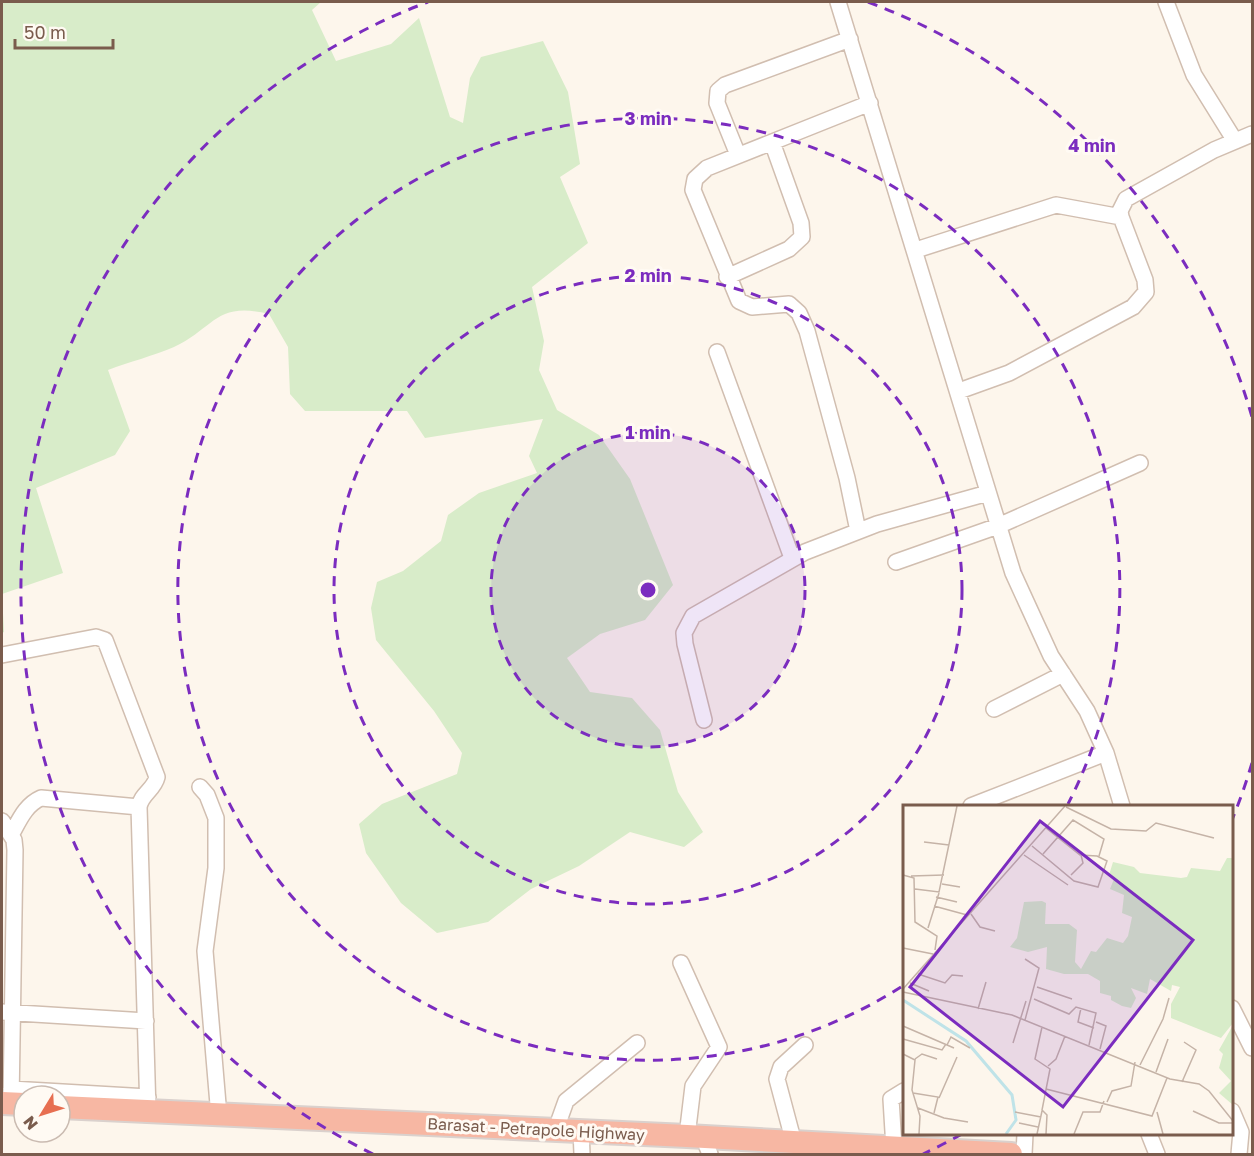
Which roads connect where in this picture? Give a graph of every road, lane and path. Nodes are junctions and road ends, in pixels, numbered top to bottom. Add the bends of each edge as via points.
1 (838, 2) edge
2 (1166, 2) edge
3 (850, 39) junction
4 (870, 103) junction
5 (1252, 134) edge
6 (1235, 141) junction
7 (772, 142) junction
8 (738, 155) junction
9 (1121, 217) junction
10 (916, 250) junction
11 (727, 277) junction
12 (717, 352) dead end
13 (959, 391) junction
14 (1140, 463) dead end
15 (988, 493) junction
16 (998, 526) junction
17 (858, 531) junction
18 (792, 558) junction
19 (896, 562) dead end
20 (2, 655) edge
21 (1063, 674) junction
22 (994, 709) dead end
23 (704, 720) dead end
24 (1107, 753) junction
25 (200, 787) dead end
26 (976, 805) edge
27 (1121, 805) edge
28 (139, 807) junction
29 (2, 821) edge
30 (11, 835) junction
31 (681, 963) dead end
32 (1233, 1010) edge
33 (7, 1013) edge
34 (146, 1021) junction
35 (637, 1043) dead end
36 (804, 1045) dead end
37 (1252, 1048) edge
38 (903, 1092) edge
39 (12, 1100) edge
40 (72, 1102) edge
41 (148, 1105) junction
42 (72, 1107) edge
43 (1233, 1113) edge
44 (219, 1116) junction
45 (556, 1130) junction
46 (581, 1130) junction
47 (1024, 1135) edge
48 (1149, 1135) edge
49 (700, 1142) edge
50 (794, 1143) junction
51 (894, 1148) junction
52 (582, 1155) edge
53 (1011, 1155) edge
54 (1024, 1155) edge
55 (1156, 1155) edge
56 (1239, 1155) edge

1 - 3 street
2 - 6 street via 1194,75
3 - 4 street
3 - 8 street via 725,85 718,91 717,103
4 - 7 street
4 - 10 street
5 - 6 street
6 - 9 street via 1126,199
7 - 8 street
7 - 11 street via 801,223 802,237 789,249
8 - 11 street via 700,172 693,190
9 - 10 street via 1056,205
9 - 13 street via 1146,280 1141,300 1133,308 1009,373
10 - 13 street
11 - 17 street via 735,296 744,305 789,304 799,313 825,390
12 - 18 street
13 - 15 street
14 - 16 street
15 - 16 street
15 - 17 street
16 - 19 street
16 - 21 street via 1013,573
17 - 18 street
18 - 23 street via 693,616 687,624 685,644
20 - 28 street via 96,638 110,645 157,777
21 - 22 street
21 - 24 street
24 - 26 street
24 - 27 street
25 - 44 street via 216,818 216,868 205,951
28 - 30 street via 41,798 23,813
28 - 34 street
29 - 30 street
30 - 33 street via 15,850
31 - 49 street via 718,1047 693,1086
32 - 37 street
33 - 34 street
33 - 39 street
34 - 41 street
35 - 45 street via 566,1101
36 - 50 street via 781,1067 777,1079
38 - 51 street via 891,1099
40 - 41 street
41 - 42 highway, Barasat - Petrapole Highway
41 - 44 highway, Barasat - Petrapole Highway
43 - 56 street via 1241,1132
44 - 45 highway, Barasat - Petrapole Highway
45 - 46 highway, Barasat - Petrapole Highway
46 - 49 highway, Barasat - Petrapole Highway
46 - 52 street
47 - 54 street
48 - 55 street
49 - 50 highway, Barasat - Petrapole Highway
50 - 51 highway, Barasat - Petrapole Highway
51 - 53 highway, Barasat - Petrapole Highway

